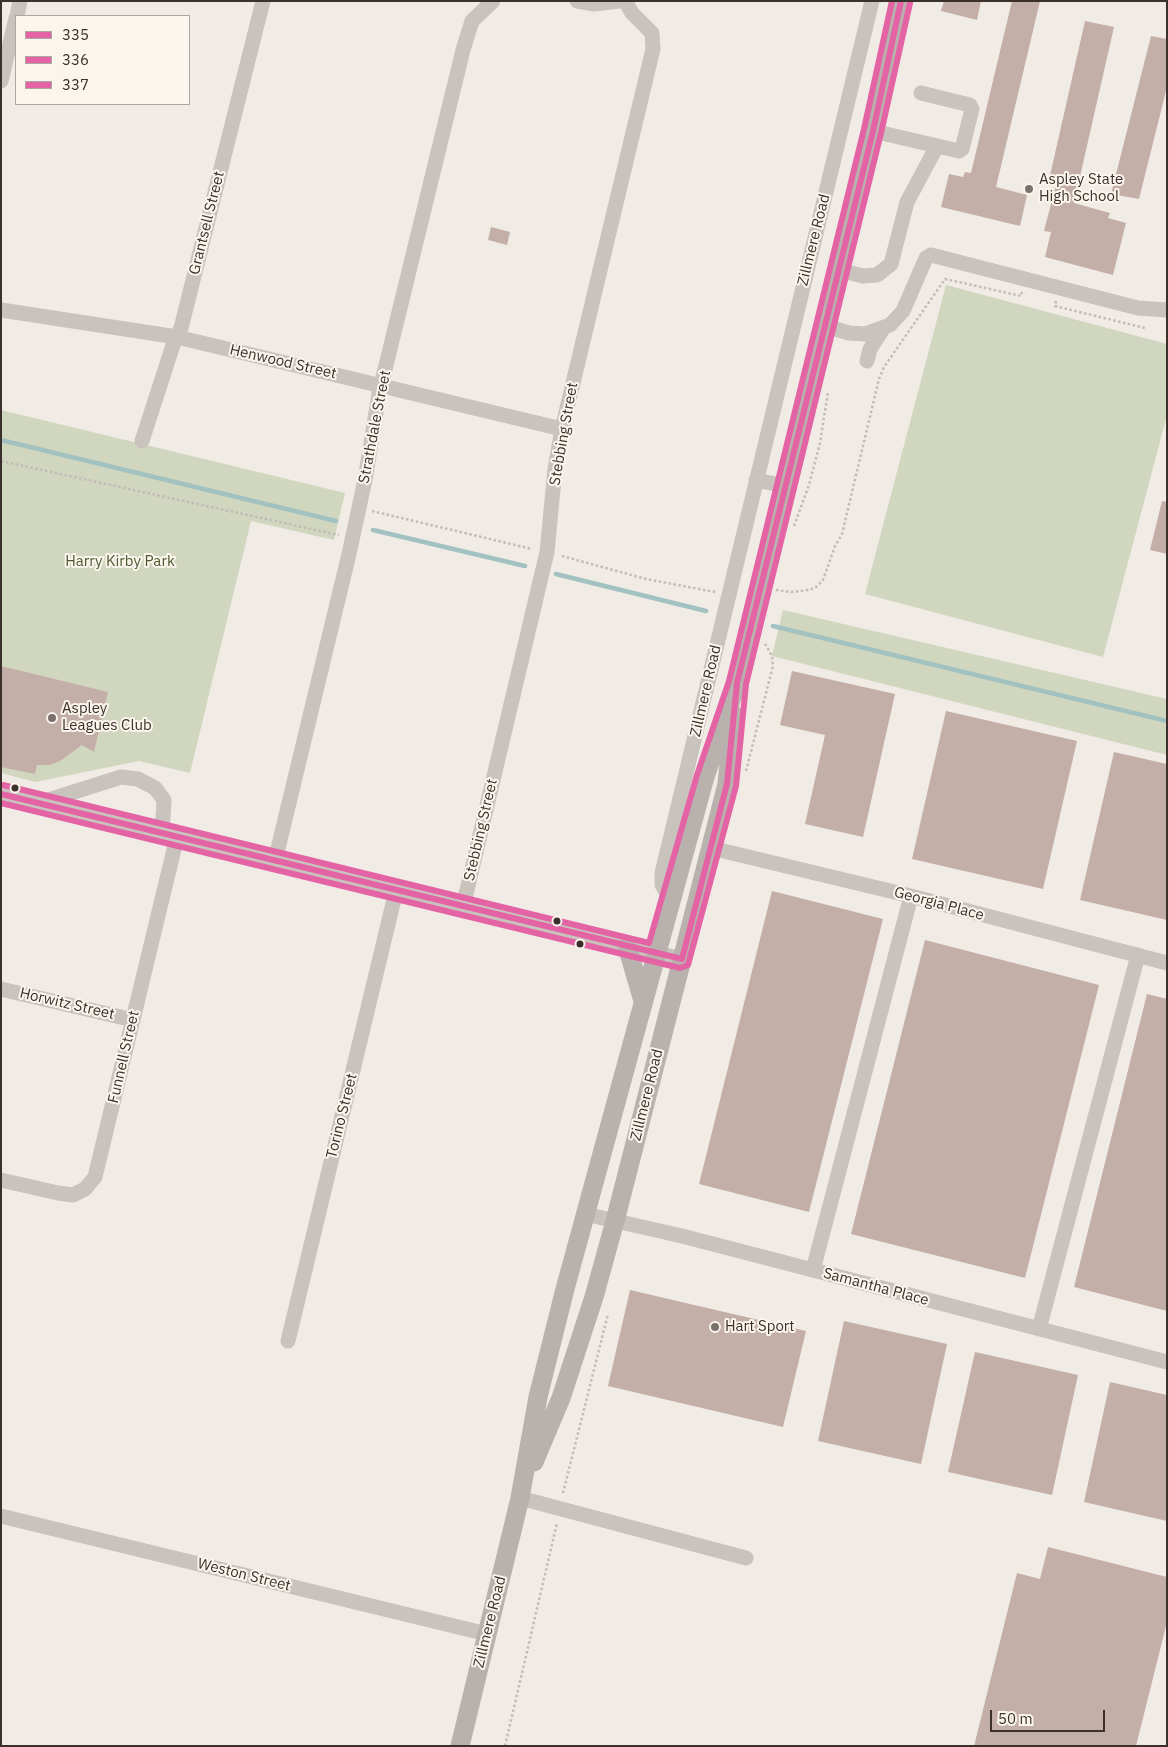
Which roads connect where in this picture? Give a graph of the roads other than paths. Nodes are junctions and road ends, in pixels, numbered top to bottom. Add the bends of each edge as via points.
1 (20, 1) edge
2 (263, 1) edge
3 (492, 1) edge
4 (577, 1) edge
5 (619, 1) edge
6 (625, 1) edge
7 (872, 1) edge
8 (901, 1) edge
9 (16, 15) edge
10 (15, 21) edge
11 (1, 81) edge
12 (921, 93) dead end
13 (873, 131) junction
14 (938, 146) junction
15 (839, 270) junction
16 (1, 310) edge
17 (1167, 310) edge
18 (825, 326) junction
19 (883, 329) junction
20 (177, 337) junction
21 (867, 361) dead end
22 (382, 386) junction
23 (562, 430) junction
24 (142, 441) dead end
25 (756, 480) junction
26 (786, 486) junction
27 (737, 683) junction
28 (1, 794) edge
29 (38, 803) junction
30 (170, 835) junction
31 (711, 848) junction
32 (275, 861) junction
33 (396, 891) junction
34 (911, 896) junction
35 (671, 900) junction
36 (463, 907) junction
37 (627, 946) junction
38 (655, 953) junction
39 (1138, 955) junction
40 (682, 959) junction
41 (1167, 963) edge
42 (1, 989) edge
43 (643, 1001) junction
44 (133, 1020) junction
45 (1, 1180) edge
46 (585, 1214) junction
47 (615, 1221) junction
48 (813, 1270) junction
49 (1039, 1329) junction
50 (288, 1341) dead end
51 (1167, 1362) edge
52 (520, 1498) junction
53 (1, 1516) edge
54 (746, 1558) dead end
55 (487, 1634) junction
56 (460, 1746) edge

1 - 9 street
2 - 20 street, Grantsell Street
3 - 22 street, Strathdale Street via 472,21 463,50
4 - 5 street via 594,4
6 - 23 street, Stebbing Street via 652,33 653,48
7 - 25 street, Zillmere Road
8 - 13 main road, Zillmere Road
10 - 11 street
12 - 14 street via 970,105 972,109 962,149
13 - 14 street
13 - 15 main road, Zillmere Road
14 - 15 street via 906,202 891,264 877,275 862,276
15 - 18 main road, Zillmere Road
16 - 20 street, Henwood Street
17 - 19 street via 1138,308 931,255 926,258 903,310
18 - 19 street via 865,334
18 - 26 main road, Zillmere Road
19 - 21 street
20 - 22 street, Henwood Street
20 - 24 street, Grantsell Street
22 - 23 street, Henwood Street
22 - 32 street, Strathdale Street via 349,554
23 - 36 street, Stebbing Street via 547,552
25 - 26 street
25 - 35 street, Zillmere Road via 662,874 662,885
26 - 27 main road, Zillmere Road
27 - 31 main road, Zillmere Road via 727,784
27 - 35 main road, Zillmere Road via 705,777
28 - 29 street
29 - 30 street
29 - 30 street, Funnell Street via 121,778 138,779 155,788 164,800
30 - 32 street
30 - 44 street, Funnell Street
31 - 34 street, Georgia Place
31 - 40 main road, Zillmere Road
32 - 33 street
33 - 36 street
33 - 50 street, Torino Street
34 - 39 street, Georgia Place
34 - 48 street
35 - 38 main road, Zillmere Road
36 - 37 street
37 - 38 street
37 - 43 main road
38 - 40 street
38 - 43 main road, Zillmere Road
39 - 41 street, Georgia Place
39 - 49 street
40 - 47 main road, Zillmere Road
42 - 44 street, Horwitz Street
43 - 46 main road, Zillmere Road
44 - 45 street, Funnell Street via 98,1168 90,1184 78,1193 66,1194
46 - 47 street, Samantha Place
46 - 52 main road, Zillmere Road via 538,1397
47 - 48 street, Samantha Place
47 - 52 main road, Zillmere Road via 561,1398
48 - 49 street, Samantha Place
49 - 51 street, Samantha Place
52 - 54 street
52 - 55 main road, Zillmere Road
53 - 55 street, Weston Street
55 - 56 main road, Zillmere Road

